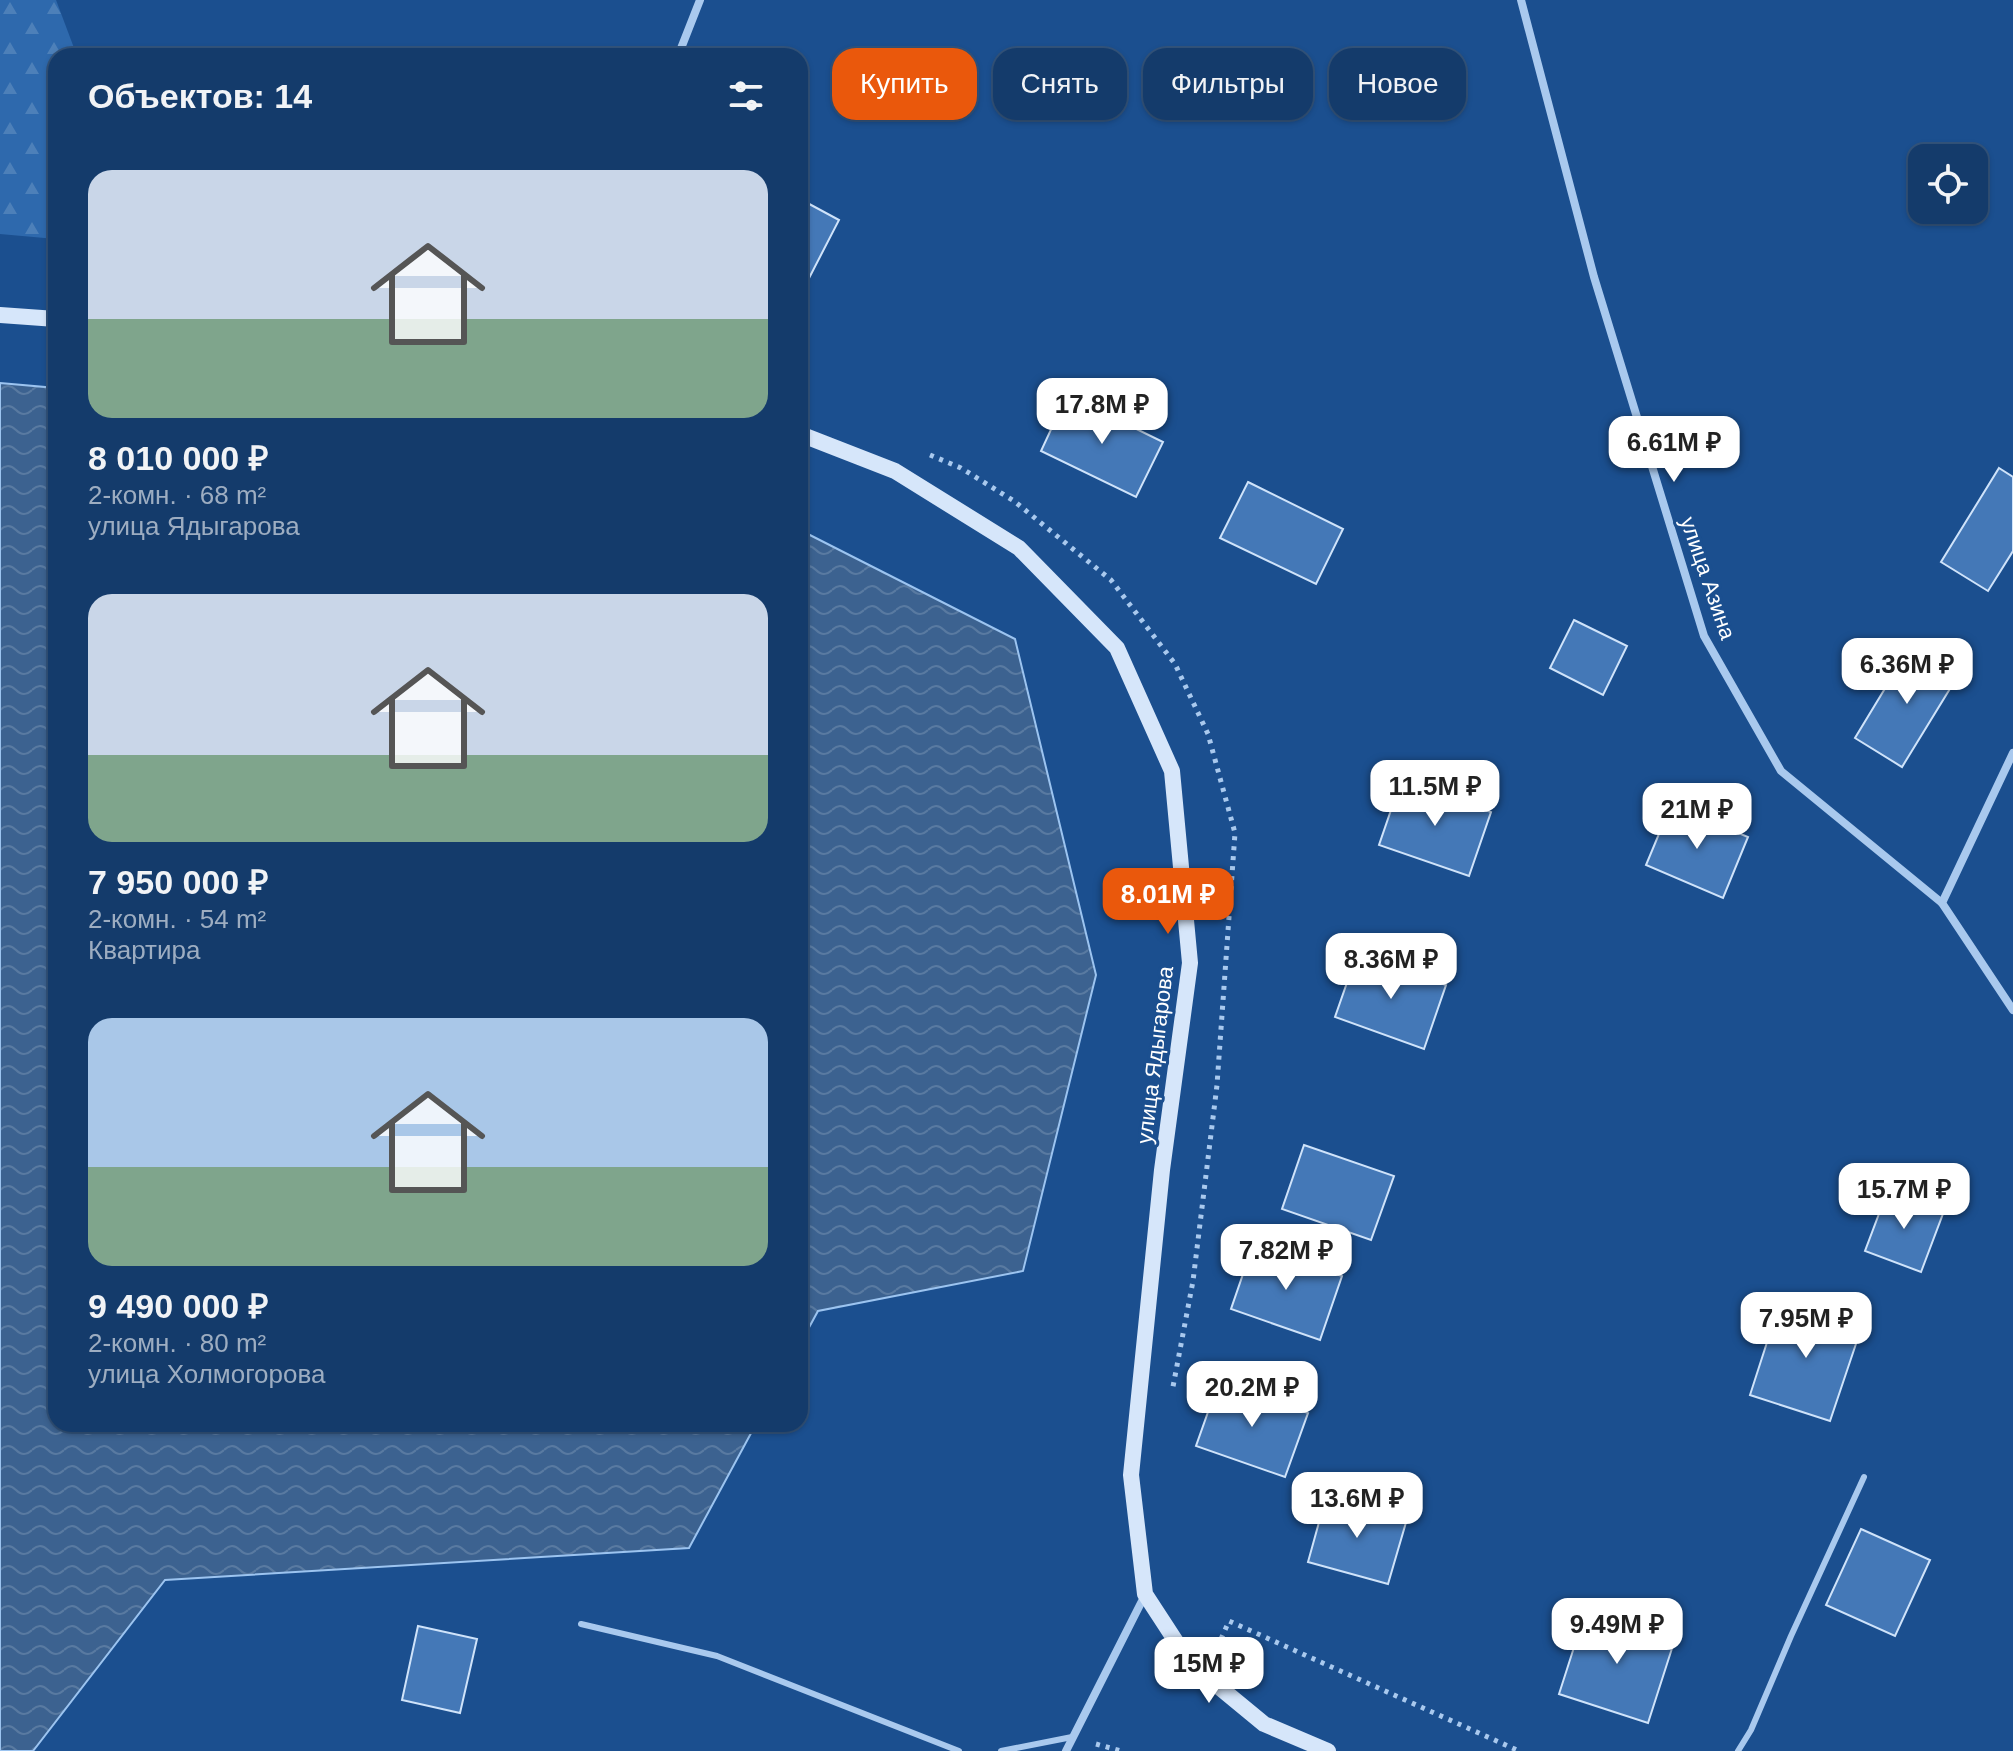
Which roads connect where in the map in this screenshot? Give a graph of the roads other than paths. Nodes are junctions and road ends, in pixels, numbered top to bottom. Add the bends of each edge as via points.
1 (700, 0) edge
2 (1521, 0) edge
3 (681, 48) edge
4 (0, 315) edge
5 (48, 318) edge
6 (808, 437) edge
7 (2013, 753) edge
8 (1942, 903) junction
9 (2013, 1010) edge
10 (1864, 1477) dead end
11 (1145, 1594) junction
12 (581, 1624) dead end
13 (1072, 1737) junction
14 (959, 1751) edge
15 (1001, 1751) edge
16 (1066, 1751) edge
17 (1328, 1751) edge
18 (1738, 1751) edge

1 - 3 street
2 - 8 street, улица Азина via 1594,277 1704,636 1781,771
4 - 5 street
6 - 11 street, улица Ядыгарова via 895,471 1019,548 1117,648 1172,771 1190,963 1162,1170 1131,1475
7 - 8 street
8 - 9 street, улица Азина
10 - 18 lane
11 - 13 street
11 - 17 street via 1190,1663 1264,1724
12 - 14 lane via 717,1656
13 - 15 lane
13 - 16 street

